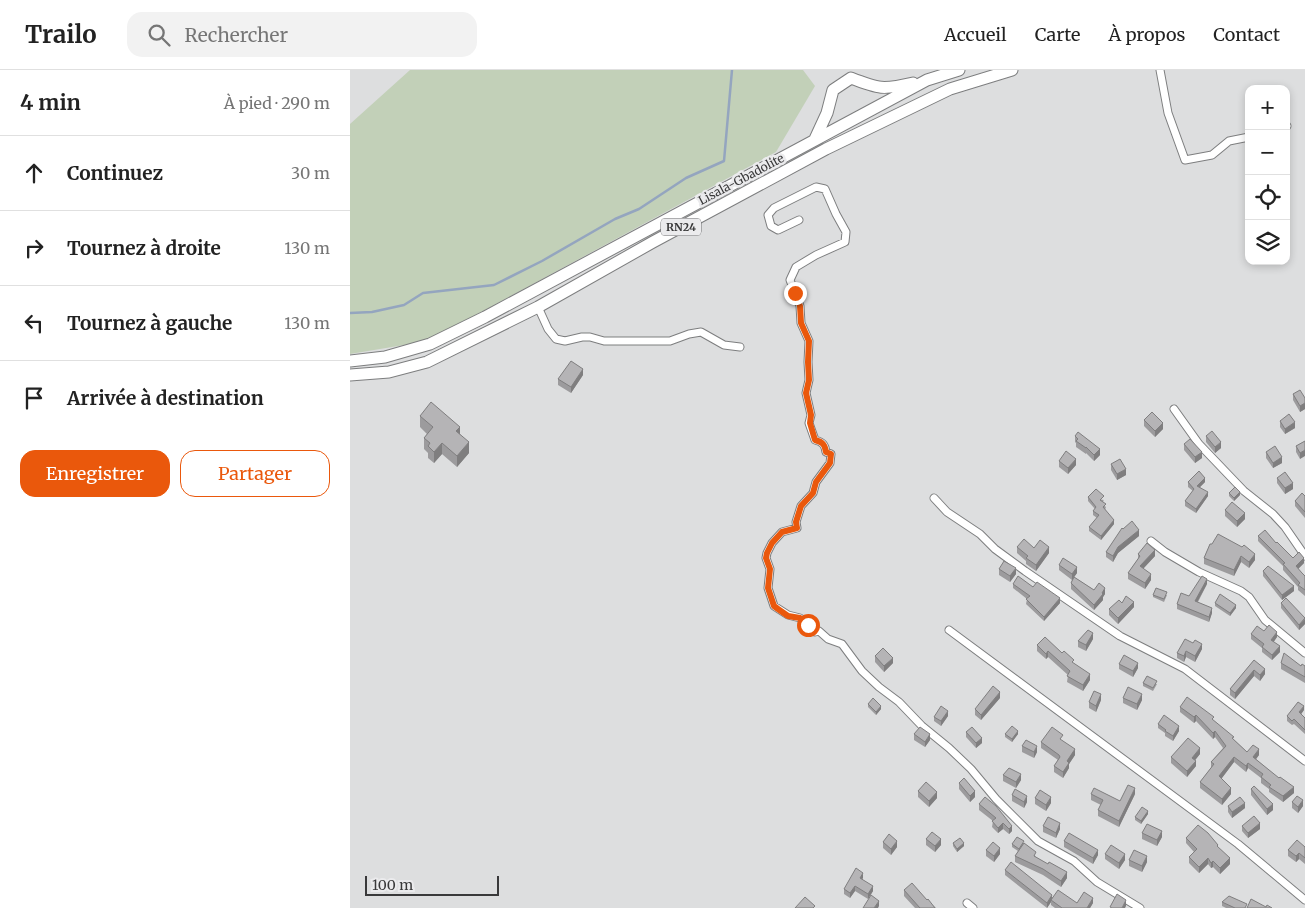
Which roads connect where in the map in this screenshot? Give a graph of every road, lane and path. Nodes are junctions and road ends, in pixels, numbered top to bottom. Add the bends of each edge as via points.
1 (959, 70) edge
2 (1012, 70) edge
3 (1160, 70) edge
4 (927, 80) junction
5 (815, 139) junction
6 (1245, 139) edge
7 (798, 220) dead end
8 (538, 307) junction
9 (740, 347) dead end
10 (350, 361) edge
11 (350, 375) edge
12 (1174, 409) dead end
13 (934, 498) dead end
14 (1151, 541) dead end
15 (1305, 556) edge
16 (949, 630) dead end
17 (1305, 653) edge
18 (1305, 761) edge
19 (1305, 900) edge
20 (967, 902) dead end
21 (973, 908) edge
22 (1140, 908) edge

1 - 4 main road, Lisala-Gbadolite / RN24
2 - 8 main road, Lisala-Gbadolite / RN24 via 950,89 808,158
3 - 6 street via 1168,112 1184,160 1212,155 1229,141
4 - 5 main road, Lisala-Gbadolite / RN24
4 - 5 main road via 888,89 851,78 833,90
5 - 10 main road, Lisala-Gbadolite / RN24 via 430,344 385,357
7 - 22 street via 778,230 771,226 768,215 774,208 816,187 825,190 846,232 845,242 796,267 790,280 809,341 806,393 810,423 815,440 825,445 826,452 831,454 830,463 816,482 813,493 801,506 797,528 782,532 767,553 770,569 768,588 774,606 788,616 800,618 815,632 819,631 828,639 842,644 862,671 950,748 1038,841
8 - 9 street via 548,329 556,339 565,341 582,337 604,342 670,341 701,332 724,345
8 - 11 main road, Lisala-Gbadolite / RN24 via 427,362 389,372
12 - 15 street via 1199,444 1244,491 1273,514
13 - 18 street via 947,512 1025,571 1120,636 1185,669
14 - 17 street via 1192,568 1241,591 1265,620
16 - 19 street via 1238,844
20 - 21 street

